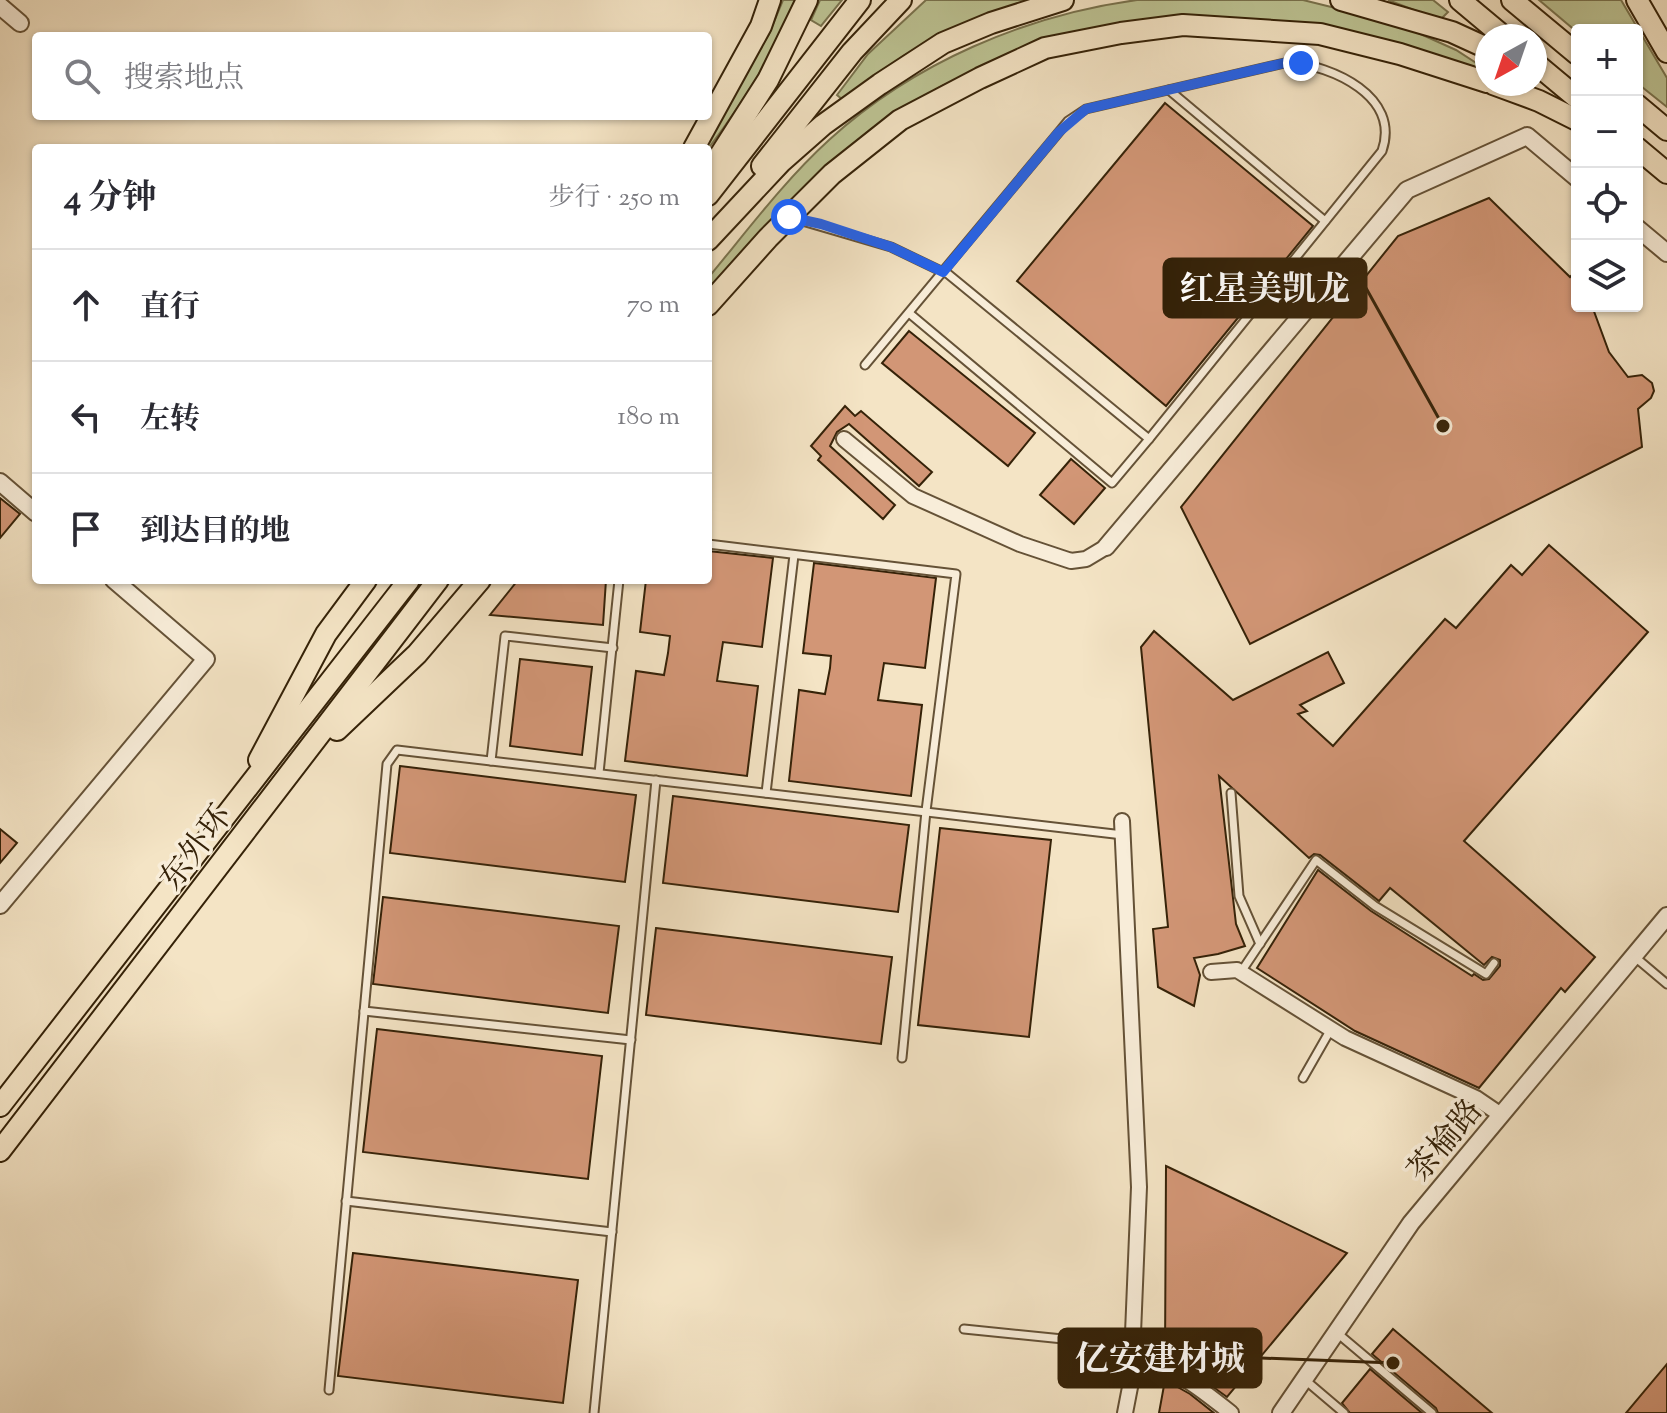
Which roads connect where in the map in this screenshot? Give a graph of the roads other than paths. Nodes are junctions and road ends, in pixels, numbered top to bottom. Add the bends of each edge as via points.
1 (770, 0) edge
2 (807, 0) edge
3 (860, 0) edge
4 (901, 0) edge
5 (1063, 0) edge
6 (1341, 0) edge
7 (1460, 0) edge
8 (1512, 0) edge
9 (1637, 0) edge
10 (0, 6) edge
11 (20, 23) dead end
12 (1489, 24) edge
13 (1475, 43) edge
14 (1571, 49) edge
15 (1667, 52) edge
16 (1547, 74) edge
17 (1475, 78) edge
18 (1547, 81) edge
19 (1169, 90) junction
20 (1525, 96) edge
21 (1571, 96) edge
22 (1572, 96) edge
23 (1643, 110) edge
24 (712, 115) edge
25 (1571, 117) edge
26 (709, 120) edge
27 (1667, 130) edge
28 (696, 144) edge
29 (1643, 155) edge
30 (712, 168) edge
31 (1663, 170) edge
32 (1571, 173) edge
33 (712, 190) edge
34 (789, 217) junction
35 (1325, 221) junction
36 (712, 233) edge
37 (1643, 233) edge
38 (712, 234) edge
39 (1667, 253) edge
40 (943, 272) junction
41 (712, 301) edge
42 (909, 313) junction
43 (865, 365) dead end
44 (844, 439) dead end
45 (1149, 439) junction
46 (0, 482) edge
47 (32, 510) edge
48 (712, 545) edge
49 (1106, 547) joint
50 (794, 555) junction
51 (119, 584) edge
52 (363, 584) edge
53 (406, 584) edge
54 (435, 584) edge
55 (477, 584) edge
56 (619, 584) edge
57 (613, 648) junction
58 (491, 761) junction
59 (599, 773) junction
60 (656, 780) junction
61 (766, 793) junction
62 (1231, 793) dead end
63 (238, 803) junction
64 (926, 811) junction
65 (255, 818) junction
66 (1123, 828) joint
67 (0, 905) edge
68 (1667, 916) edge
69 (1260, 944) junction
70 (1634, 956) junction
71 (1494, 963) dead end
72 (1211, 972) dead end
73 (1241, 972) junction
74 (1667, 984) edge
75 (364, 1011) junction
76 (1331, 1029) junction
77 (631, 1040) junction
78 (902, 1058) dead end
79 (1303, 1078) dead end
80 (0, 1106) edge
81 (1501, 1115) junction
82 (0, 1151) edge
83 (346, 1201) junction
84 (612, 1232) junction
85 (964, 1329) dead end
86 (1336, 1332) junction
87 (1132, 1353) junction
88 (1304, 1379) junction
89 (329, 1390) dead end
90 (594, 1413) edge
91 (1125, 1413) edge
92 (1231, 1413) edge
93 (1281, 1413) edge
94 (1344, 1413) edge
95 (1432, 1413) edge

1 - 24 main road
2 - 30 main road via 768,80
3 - 33 main road
4 - 36 main road via 852,52
5 - 38 main road via 943,43 880,84 781,162
6 - 13 main road
7 - 12 main road
8 - 14 main road
9 - 15 main road
10 - 11 street
16 - 22 main road
17 - 34 main road via 1320,34 1183,25 1045,48 900,120 832,174
18 - 21 main road
19 - 35 lane
19 - 35 lane via 1289,62 1333,72 1369,96 1385,124 1382,151
19 - 40 lane via 1086,109 1068,121
20 - 25 main road
23 - 27 main road
26 - 28 main road
29 - 31 main road
32 - 49 street via 1527,136 1407,190
34 - 40 lane via 891,247
34 - 41 main road
35 - 45 lane
37 - 39 street
40 - 42 lane
40 - 45 lane
42 - 43 lane
42 - 45 lane via 1112,483
44 - 49 street via 913,496 1020,544 1071,561
46 - 47 street
48 - 50 lane
50 - 61 lane
50 - 64 lane via 956,574
51 - 67 street via 206,659
52 - 63 main road via 313,656
53 - 63 main road
54 - 65 main road, 东外环
55 - 65 main road via 417,654 352,714
56 - 57 lane
57 - 58 lane via 505,636
57 - 59 lane
58 - 59 lane
58 - 75 lane via 397,750 387,764
59 - 60 lane
60 - 61 lane
60 - 77 lane
61 - 64 lane
62 - 69 lane via 1239,896
63 - 80 main road, 东外环
64 - 66 lane
64 - 78 lane
65 - 82 main road, 东外环
66 - 87 street via 1139,1187
68 - 70 street, 茶榆路
69 - 71 lane via 1316,860 1375,906 1486,974
69 - 73 lane
70 - 74 lane
70 - 81 street, 茶榆路
72 - 73 street
73 - 76 street
75 - 77 lane
75 - 83 lane
76 - 79 lane
76 - 81 street
77 - 84 lane
81 - 86 street, 茶榆路 via 1411,1223
83 - 84 lane
83 - 89 lane
84 - 90 lane
85 - 87 lane
86 - 88 street, 茶榆路
86 - 95 lane
87 - 91 street
87 - 92 street via 1184,1377
88 - 93 street, 茶榆路
88 - 94 lane

